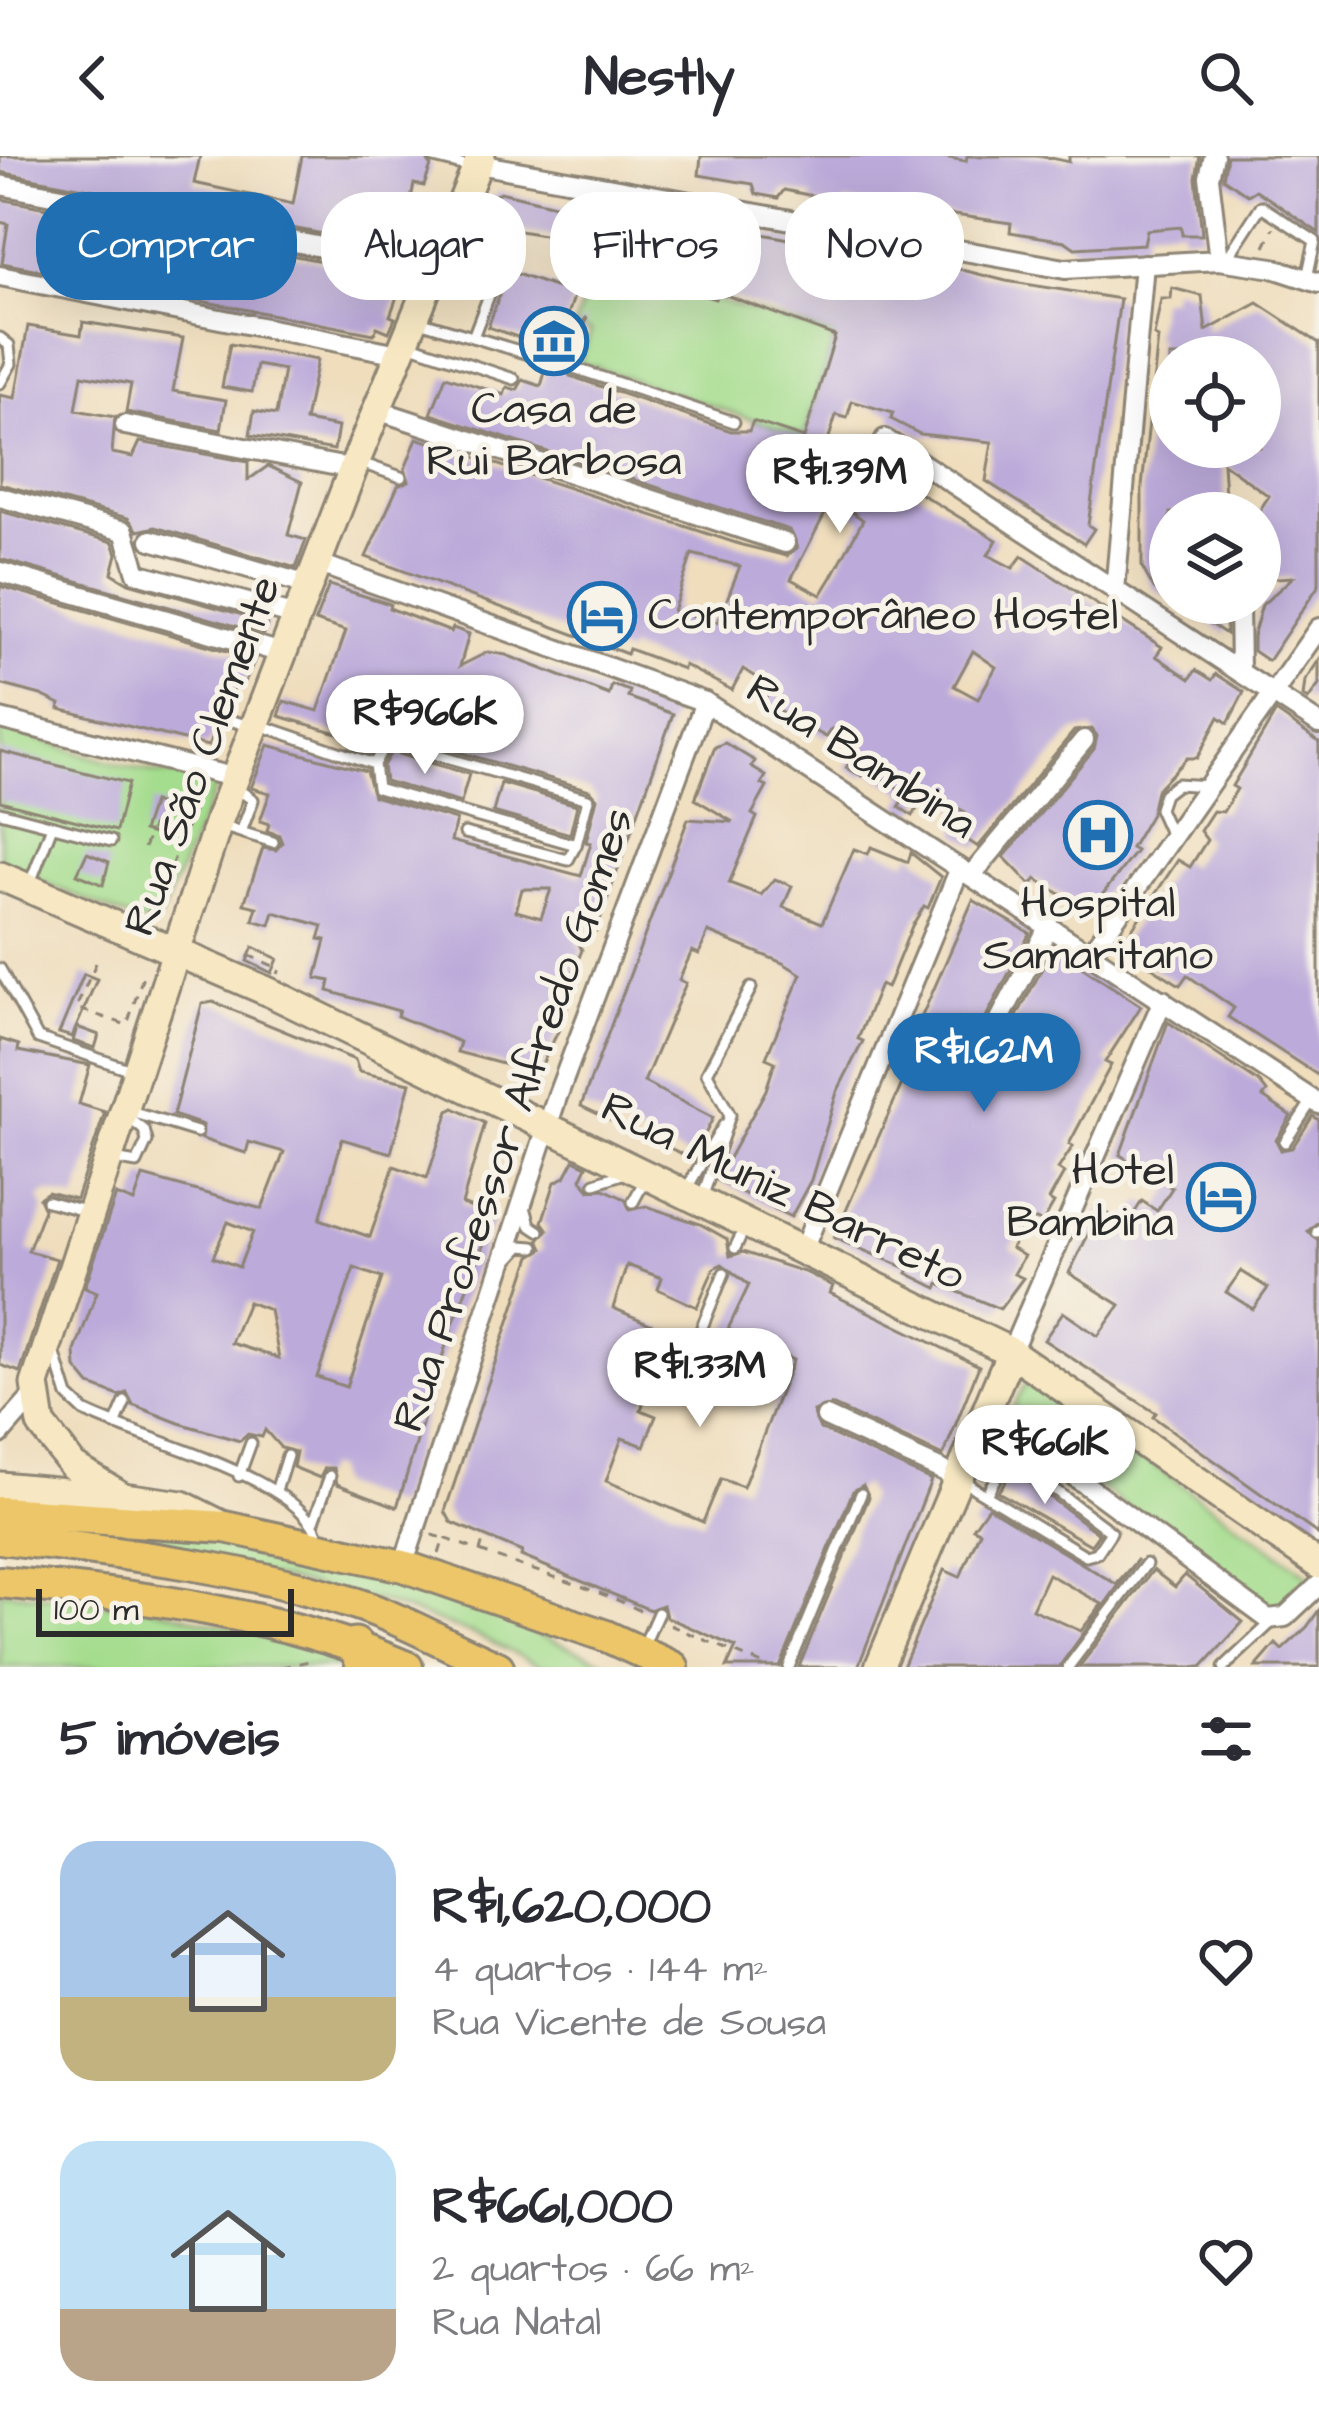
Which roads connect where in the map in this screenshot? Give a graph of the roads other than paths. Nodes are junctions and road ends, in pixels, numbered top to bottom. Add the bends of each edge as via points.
1 (525, 156) edge
2 (1214, 156) edge
3 (434, 158) edge
4 (478, 163) edge
5 (508, 170) junction
6 (0, 185) edge
7 (466, 192) edge
8 (1317, 242) edge
9 (321, 247) edge
10 (1222, 260) junction
11 (1144, 264) junction
12 (0, 276) edge
13 (1313, 280) edge
14 (419, 300) edge
15 (487, 300) edge
16 (473, 337) junction
17 (0, 338) edge
18 (397, 341) junction
19 (549, 360) dead end
20 (574, 368) dead end
21 (514, 379) dead end
22 (0, 383) edge
23 (375, 414) junction
24 (734, 422) dead end
25 (125, 425) dead end
26 (885, 439) dead end
27 (496, 458) dead end
28 (354, 465) junction
29 (401, 477) dead end
30 (0, 496) edge
31 (151, 540) dead end
32 (785, 543) dead end
33 (0, 572) edge
34 (313, 574) junction
35 (1114, 591) junction
36 (296, 616) junction
37 (1239, 624) edge
38 (1319, 628) edge
39 (282, 653) junction
40 (1240, 672) junction
41 (1271, 694) junction
42 (705, 702) junction
43 (220, 717) dead end
44 (0, 719) edge
45 (1319, 724) edge
46 (256, 726) junction
47 (1084, 740) dead end
48 (374, 764) junction
49 (234, 782) junction
50 (1208, 786) junction
51 (0, 812) edge
52 (217, 822) junction
53 (52, 826) junction
54 (465, 833) dead end
55 (1172, 838) junction
56 (111, 841) dead end
57 (273, 842) dead end
58 (576, 844) junction
59 (965, 872) junction
60 (0, 876) edge
61 (27, 888) junction
62 (1049, 926) junction
63 (178, 949) junction
64 (1091, 953) junction
65 (0, 969) edge
66 (751, 988) dead end
67 (1163, 1000) junction
68 (988, 1042) dead end
69 (136, 1071) junction
70 (1316, 1101) edge
71 (123, 1111) junction
72 (730, 1115) junction
73 (549, 1124) junction
74 (197, 1132) dead end
75 (1285, 1142) dead end
76 (644, 1171) junction
77 (595, 1183) dead end
78 (693, 1196) junction
79 (523, 1197) junction
80 (47, 1201) dead end
81 (633, 1202) dead end
82 (90, 1213) junction
83 (539, 1231) dead end
84 (533, 1247) dead end
85 (803, 1250) junction
86 (724, 1273) dead end
87 (496, 1277) junction
88 (52, 1330) junction
89 (698, 1337) dead end
90 (1011, 1352) junction
91 (34, 1395) junction
92 (125, 1402) dead end
93 (986, 1412) junction
94 (826, 1417) dead end
95 (115, 1425) junction
96 (0, 1434) edge
97 (250, 1443) dead end
98 (287, 1456) dead end
99 (239, 1476) junction
100 (330, 1476) dead end
101 (959, 1478) junction
102 (0, 1486) edge
103 (276, 1491) junction
104 (861, 1494) dead end
105 (986, 1495) junction
106 (123, 1497) junction
107 (0, 1512) edge
108 (226, 1527) junction
109 (317, 1535) junction
110 (0, 1538) edge
111 (140, 1555) junction
112 (1146, 1564) dead end
113 (1319, 1565) edge
114 (403, 1566) junction
115 (0, 1582) edge
116 (1319, 1585) edge
117 (656, 1616) road end
118 (1274, 1620) junction
119 (352, 1650) edge
120 (640, 1652) junction
121 (406, 1667) edge
122 (497, 1667) edge
123 (674, 1667) edge
124 (789, 1667) edge
125 (879, 1667) edge
126 (1069, 1667) edge
127 (1224, 1667) edge

1 - 5 lane
2 - 10 street via 1209,177
3 - 4 lane
4 - 5 street
4 - 7 main road, Rua São Clemente
5 - 11 street via 1065,269
6 - 9 street
8 - 10 lane via 1261,206
8 - 13 lane
10 - 11 street
10 - 13 street
11 - 35 street
12 - 18 street via 42,289
14 - 18 main road, Rua São Clemente
15 - 16 lane
16 - 18 lane
16 - 19 lane
17 - 22 lane via 10,353
18 - 21 lane
18 - 23 main road, Rua São Clemente
20 - 24 lane
23 - 27 lane
23 - 28 main road, Rua São Clemente
23 - 32 street
25 - 28 street
26 - 35 street
28 - 29 lane
28 - 34 main road, Rua São Clemente
30 - 36 street via 124,531 137,573
31 - 34 street, Rua Bambina
33 - 39 street
34 - 36 main road, Rua São Clemente
34 - 42 street, Rua Bambina
35 - 40 street
36 - 39 main road, Rua São Clemente
37 - 40 street
38 - 41 street
39 - 46 main road, Rua São Clemente
40 - 41 street
41 - 45 street
41 - 50 street
42 - 59 street, Rua Bambina
42 - 73 street, Rua Professor Alfredo Gomes
43 - 46 lane
44 - 49 street
46 - 48 lane
46 - 49 main road, Rua São Clemente
47 - 59 street
48 - 58 lane via 377,788
48 - 58 lane via 387,741 588,799
49 - 52 main road, Rua São Clemente
50 - 55 street
50 - 55 lane via 1177,784 1164,794 1159,809
51 - 53 lane
52 - 57 lane
52 - 63 main road, Rua São Clemente
53 - 56 lane
53 - 61 lane
54 - 58 lane via 568,860
55 - 64 street
59 - 62 street, Rua Bambina
59 - 85 street
60 - 61 main road, Rua Muniz Barreto
61 - 63 main road, Rua Muniz Barreto
62 - 64 street, Rua Bambina
62 - 68 street
63 - 69 main road, Rua São Clemente
63 - 73 main road, Rua Muniz Barreto
64 - 67 street, Rua Bambina
65 - 69 lane via 38,1038
66 - 72 lane via 707,1072
67 - 70 street, Rua Bambina
67 - 90 street
69 - 71 main road, Rua São Clemente
70 - 75 lane
71 - 74 lane
71 - 82 main road, Rua São Clemente
72 - 78 lane
72 - 78 lane
73 - 76 main road, Rua Muniz Barreto
73 - 79 street, Rua Professor Alfredo Gomes
76 - 77 lane
76 - 78 main road, Rua Muniz Barreto
76 - 81 lane
78 - 85 main road, Rua Muniz Barreto via 741,1235
79 - 83 lane via 527,1221
79 - 87 street, Rua Professor Alfredo Gomes
80 - 82 lane
82 - 88 main road, Rua São Clemente
84 - 87 lane via 521,1246
85 - 90 main road, Rua Muniz Barreto
86 - 89 lane
87 - 114 street, Rua Professor Alfredo Gomes
88 - 91 main road, Rua São Clemente
88 - 95 lane via 68,1396
90 - 93 main road
90 - 113 main road, Rua Muniz Barreto
91 - 96 street
91 - 106 main road via 45,1433 64,1459
92 - 95 lane
93 - 101 main road
93 - 118 street
94 - 101 street
95 - 99 lane
97 - 99 lane
98 - 103 lane
99 - 103 lane
100 - 109 lane
101 - 105 lane
101 - 125 main road
102 - 106 main road
103 - 109 lane
104 - 124 lane
105 - 105 lane via 1086,1556 1111,1532 1015,1460 1004,1463
106 - 108 main road via 182,1505
107 - 108 main road
108 - 109 main road
109 - 114 main road
110 - 111 main road
111 - 119 main road via 305,1619
111 - 122 main road via 357,1604
112 - 126 lane
114 - 120 main road
115 - 119 main road via 178,1605
116 - 118 street
117 - 120 lane
118 - 127 lane
119 - 121 main road
120 - 123 main road

